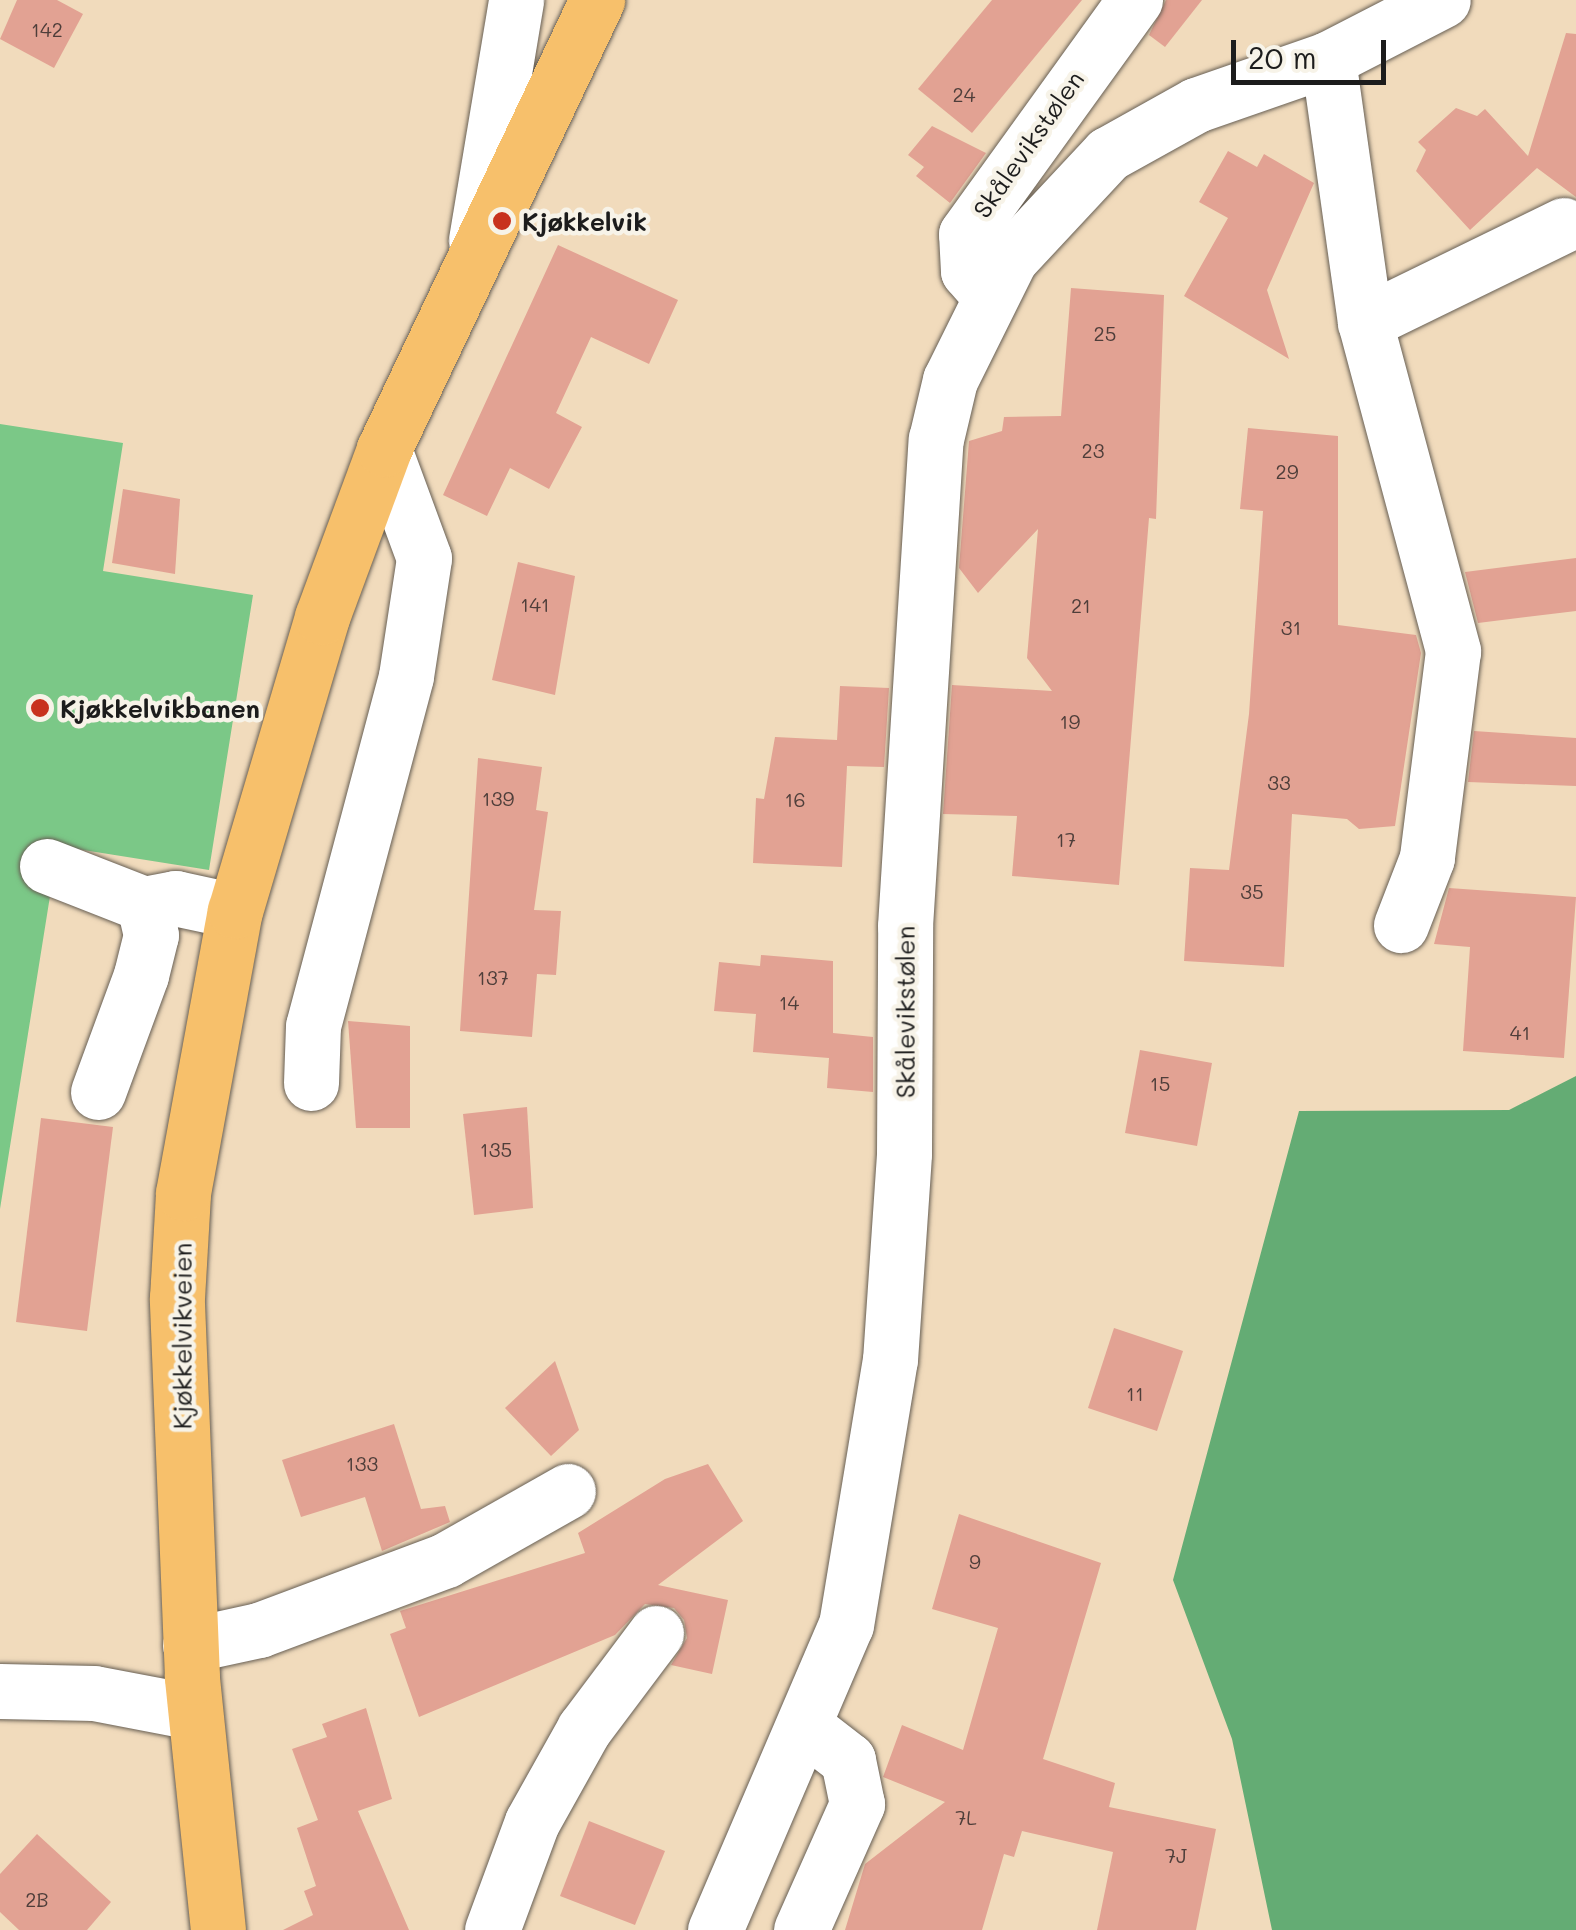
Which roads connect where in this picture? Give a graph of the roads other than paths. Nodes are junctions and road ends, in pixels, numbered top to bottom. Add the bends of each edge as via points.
1 (516, 0) edge
2 (597, 0) edge
3 (1135, 0) edge
4 (1444, 0) edge
5 (1328, 59) junction
6 (1564, 225) dead end
7 (462, 275) junction
8 (989, 295) junction
9 (1366, 322) junction
10 (384, 449) junction
11 (47, 866) dead end
12 (144, 904) junction
13 (236, 910) junction
14 (1402, 926) dead end
15 (311, 1083) dead end
16 (98, 1092) dead end
17 (568, 1491) dead end
18 (656, 1633) dead end
19 (190, 1645) junction
20 (0, 1690) edge
21 (194, 1712) junction
22 (808, 1729) junction
23 (218, 1930) edge
24 (492, 1930) edge
25 (716, 1930) edge
26 (801, 1930) edge

1 - 7 street, Kjøkkelvikveien
2 - 7 main road
3 - 8 street, Skålevikstølen via 966,234 968,270
4 - 5 street, Skålevikstølen
5 - 8 street, Skålevikstølen via 1196,105 1108,154 1041,218
5 - 9 street
6 - 9 street
7 - 10 main road, Kjøkkelvikveien
8 - 22 street, Skålevikstølen via 936,438 890,1360 846,1625
9 - 14 street via 1454,651 1427,858
10 - 13 main road, Kjøkkelvikveien
10 - 15 street via 424,558 406,676 313,1026
11 - 12 street
12 - 13 street via 175,898
12 - 16 street via 150,935 141,976
13 - 19 main road, Kjøkkelvikveien via 183,1192 176,1298
17 - 19 street via 446,1560 259,1630
18 - 24 street via 584,1730 532,1822
19 - 21 main road, Kjøkkelvikveien
20 - 21 street via 94,1693
21 - 23 main road, Kjøkkelvikveien
22 - 25 street, Skålevikstølen
22 - 26 street via 848,1760 857,1804

